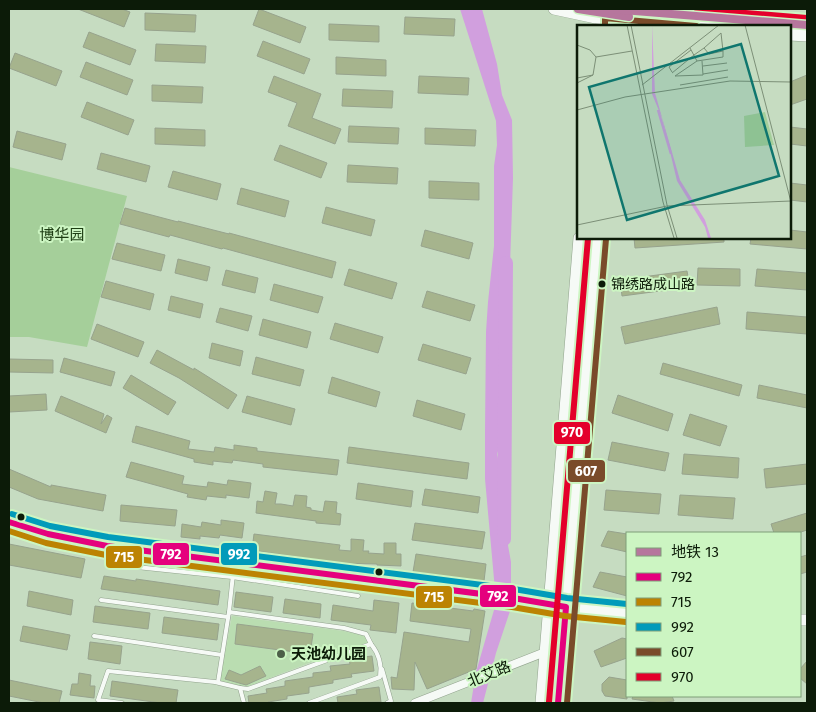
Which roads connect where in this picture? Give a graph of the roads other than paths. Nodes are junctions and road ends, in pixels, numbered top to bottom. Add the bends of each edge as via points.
1 (554, 9) edge
2 (596, 14) edge
3 (612, 16) edge
4 (676, 25) edge
5 (772, 25) edge
6 (791, 26) edge
7 (807, 27) edge
8 (791, 35) edge
9 (807, 36) edge
10 (579, 239) edge
11 (597, 239) edge
12 (9, 522) edge
13 (234, 562) junction
14 (108, 564) dead end
15 (232, 577) junction
16 (358, 596) dead end
17 (100, 600) dead end
18 (550, 605) junction
19 (566, 607) junction
20 (626, 613) edge
21 (229, 615) junction
22 (94, 636) dead end
23 (371, 644) junction
24 (563, 645) junction
25 (546, 651) junction
26 (222, 655) junction
27 (382, 668) junction
28 (218, 682) junction
29 (240, 688) junction
30 (97, 702) edge
31 (122, 703) edge
32 (244, 703) edge
33 (309, 703) edge
34 (386, 703) edge
35 (415, 703) edge
36 (541, 703) edge
37 (558, 703) edge

1 - 2 main road
2 - 3 main road
3 - 4 main road
3 - 5 main road
6 - 7 main road
8 - 9 main road
10 - 18 main road
11 - 19 main road
12 - 13 main road via 91,543
13 - 15 lane
13 - 18 main road
14 - 15 lane
15 - 16 lane
15 - 21 lane
17 - 21 lane
18 - 19 main road
18 - 25 main road
19 - 20 main road
19 - 24 main road
21 - 23 lane via 344,628 366,634
21 - 26 lane
22 - 26 lane
23 - 27 lane via 378,652
23 - 29 lane via 248,689
24 - 25 street, 北艾路
24 - 37 main road
25 - 35 street, 北艾路
25 - 36 main road
26 - 28 lane
27 - 33 lane via 380,677
27 - 34 lane via 391,701
28 - 29 lane
28 - 30 lane via 108,671
29 - 32 lane
30 - 31 lane

